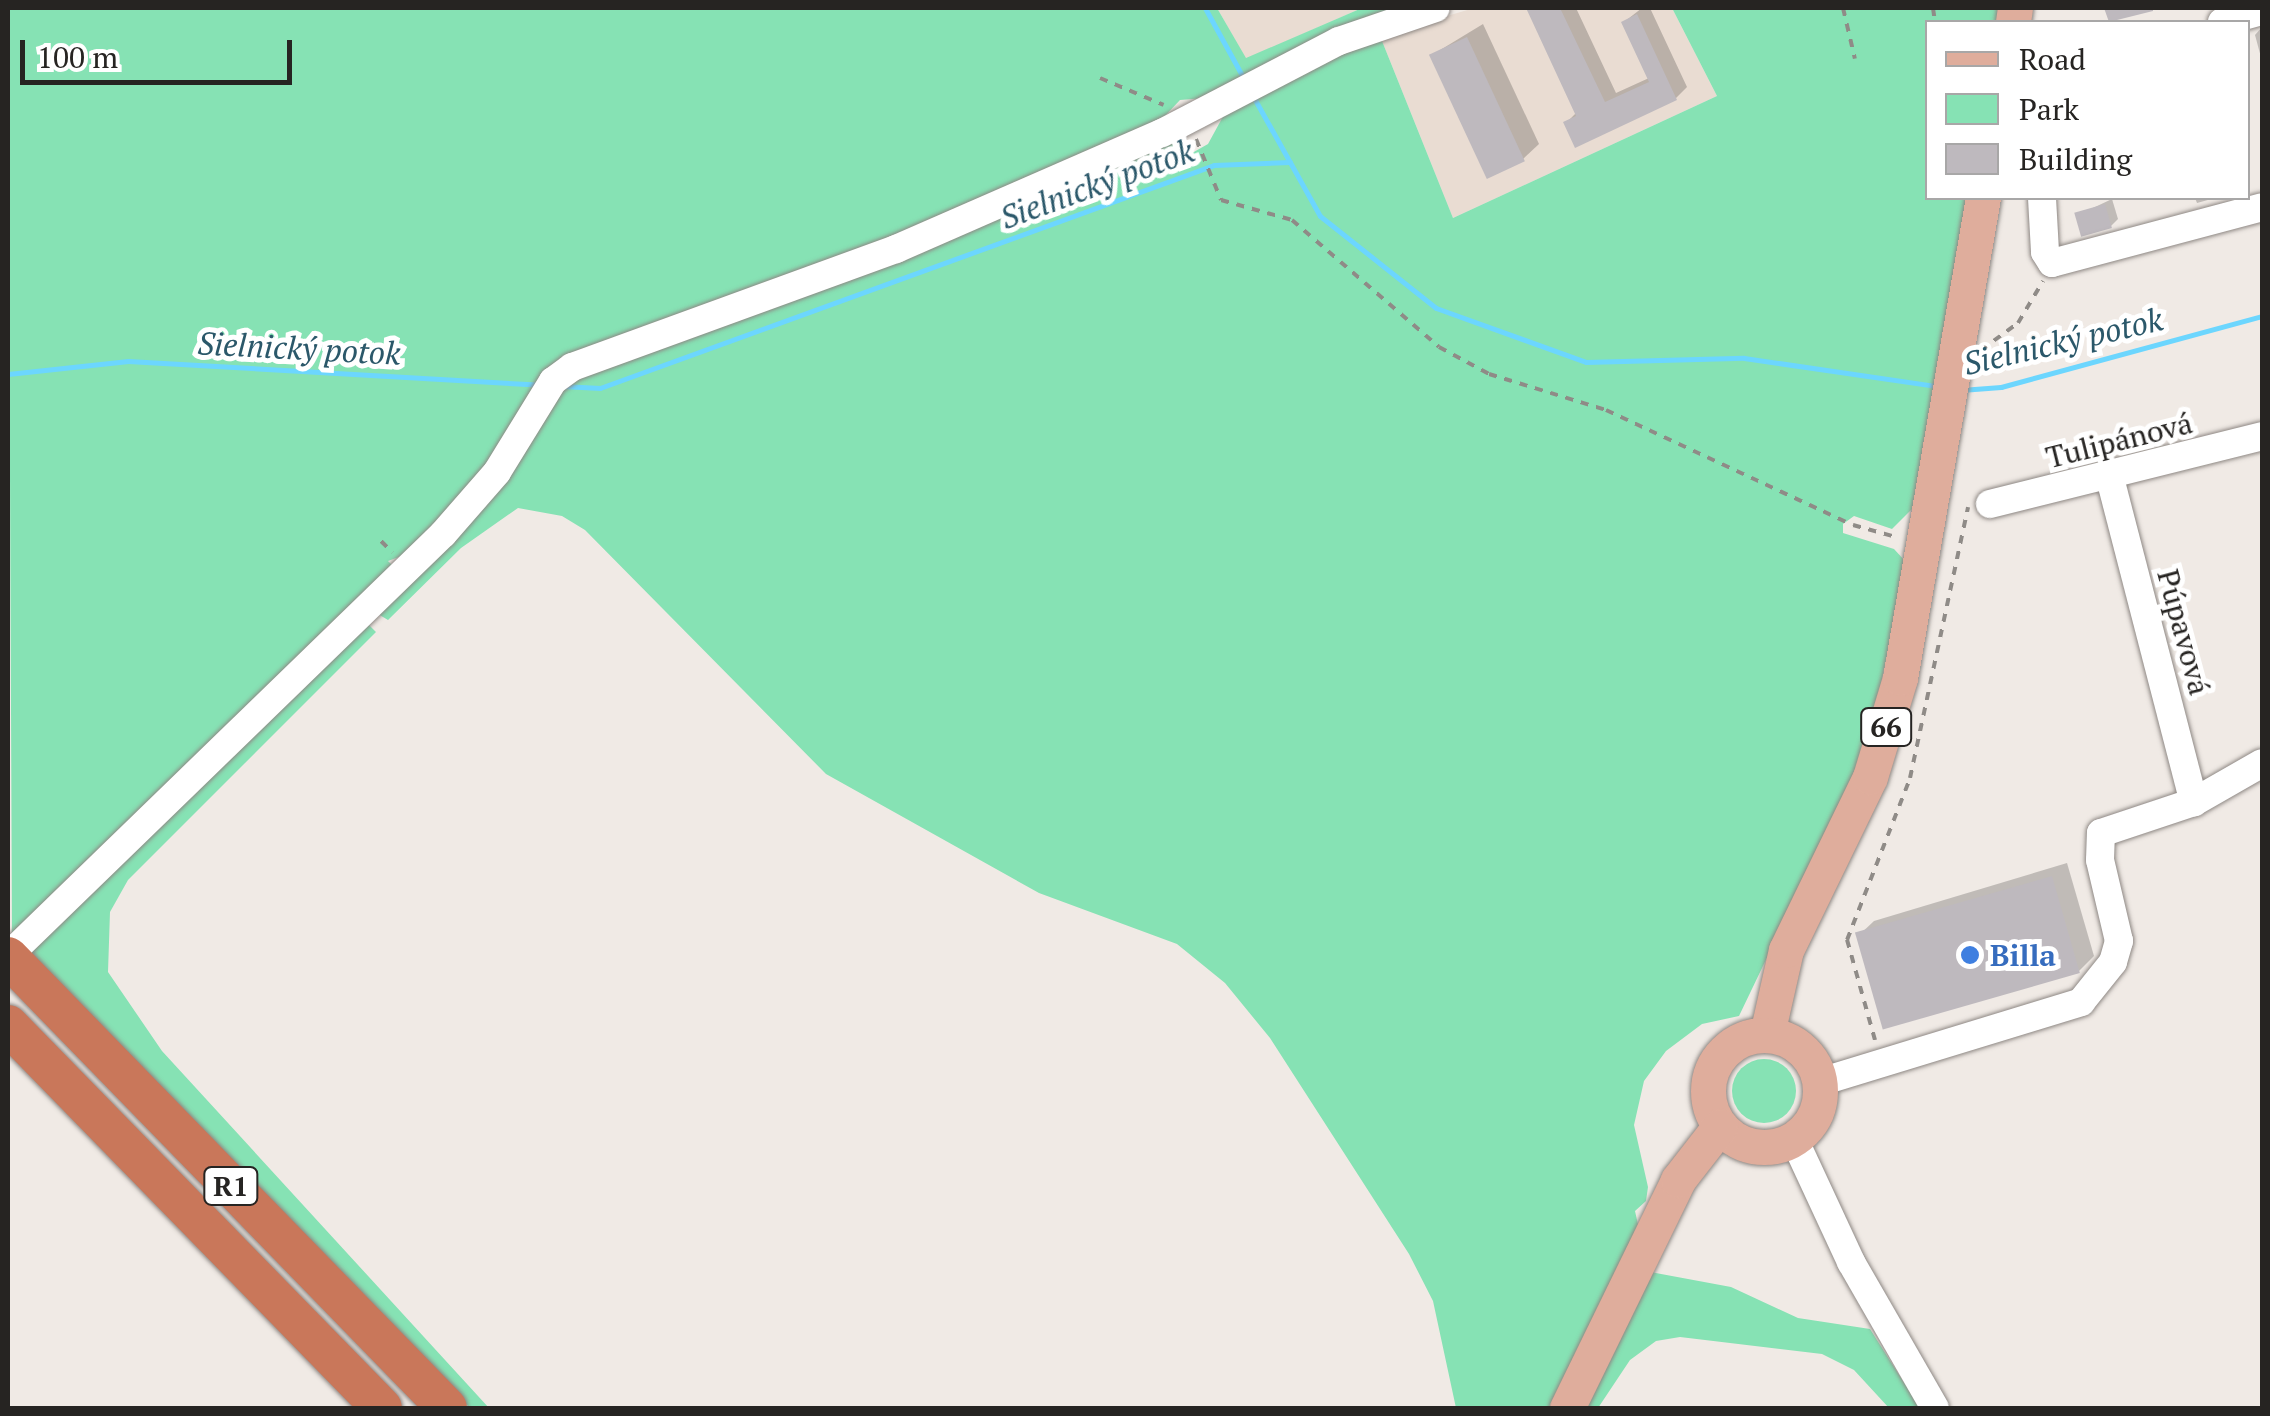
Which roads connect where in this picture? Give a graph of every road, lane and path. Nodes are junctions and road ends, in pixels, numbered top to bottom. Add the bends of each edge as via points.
1 (1436, 8) edge
2 (1843, 8) edge
3 (2262, 11) edge
4 (2229, 20) edge
5 (1855, 59) dead end
6 (1100, 78) dead end
7 (1183, 122) junction
8 (1203, 156) dead end
9 (1983, 200) edge
10 (2042, 200) edge
11 (2262, 207) edge
12 (2052, 263) junction
13 (1956, 359) junction
14 (2262, 436) edge
15 (2110, 478) junction
16 (1979, 504) joint
17 (1925, 544) junction
18 (2262, 763) edge
19 (2194, 802) junction
20 (8, 956) edge
21 (8, 1025) edge
22 (1767, 1034) junction
23 (1882, 1064) junction
24 (1820, 1082) junction
25 (1720, 1126) junction
26 (1794, 1139) junction
27 (382, 1408) edge
28 (448, 1408) edge
29 (1567, 1408) edge
30 (1935, 1408) edge

1 - 7 street via 1267,74
2 - 5 path
3 - 4 street
6 - 7 path via 1154,97
7 - 20 street via 896,249 572,367 443,534
8 - 17 path via 1221,200 1292,220 1439,347 1489,374 1606,410 1853,525
9 - 13 main road, 66
10 - 12 street via 2045,252
11 - 12 street
12 - 13 path via 2034,302 2002,340
13 - 17 main road, 66
14 - 15 street, Tulipánová
15 - 16 street, Tulipánová
15 - 19 street, Púpavová
16 - 23 path via 1910,778 1847,940
17 - 22 main road, 66 via 1884,737 1786,950
18 - 19 street
19 - 23 street via 2101,833 2100,860 2119,941 2113,962 2081,1002
20 - 28 highway, R1
21 - 27 highway, R1
22 - 24 main road via 1806,1052
22 - 25 main road via 1736,1042 1714,1065 1708,1097
23 - 24 street
24 - 26 main road via 1816,1114
25 - 26 main road via 1747,1144
25 - 29 main road via 1678,1180
26 - 30 street via 1852,1262

